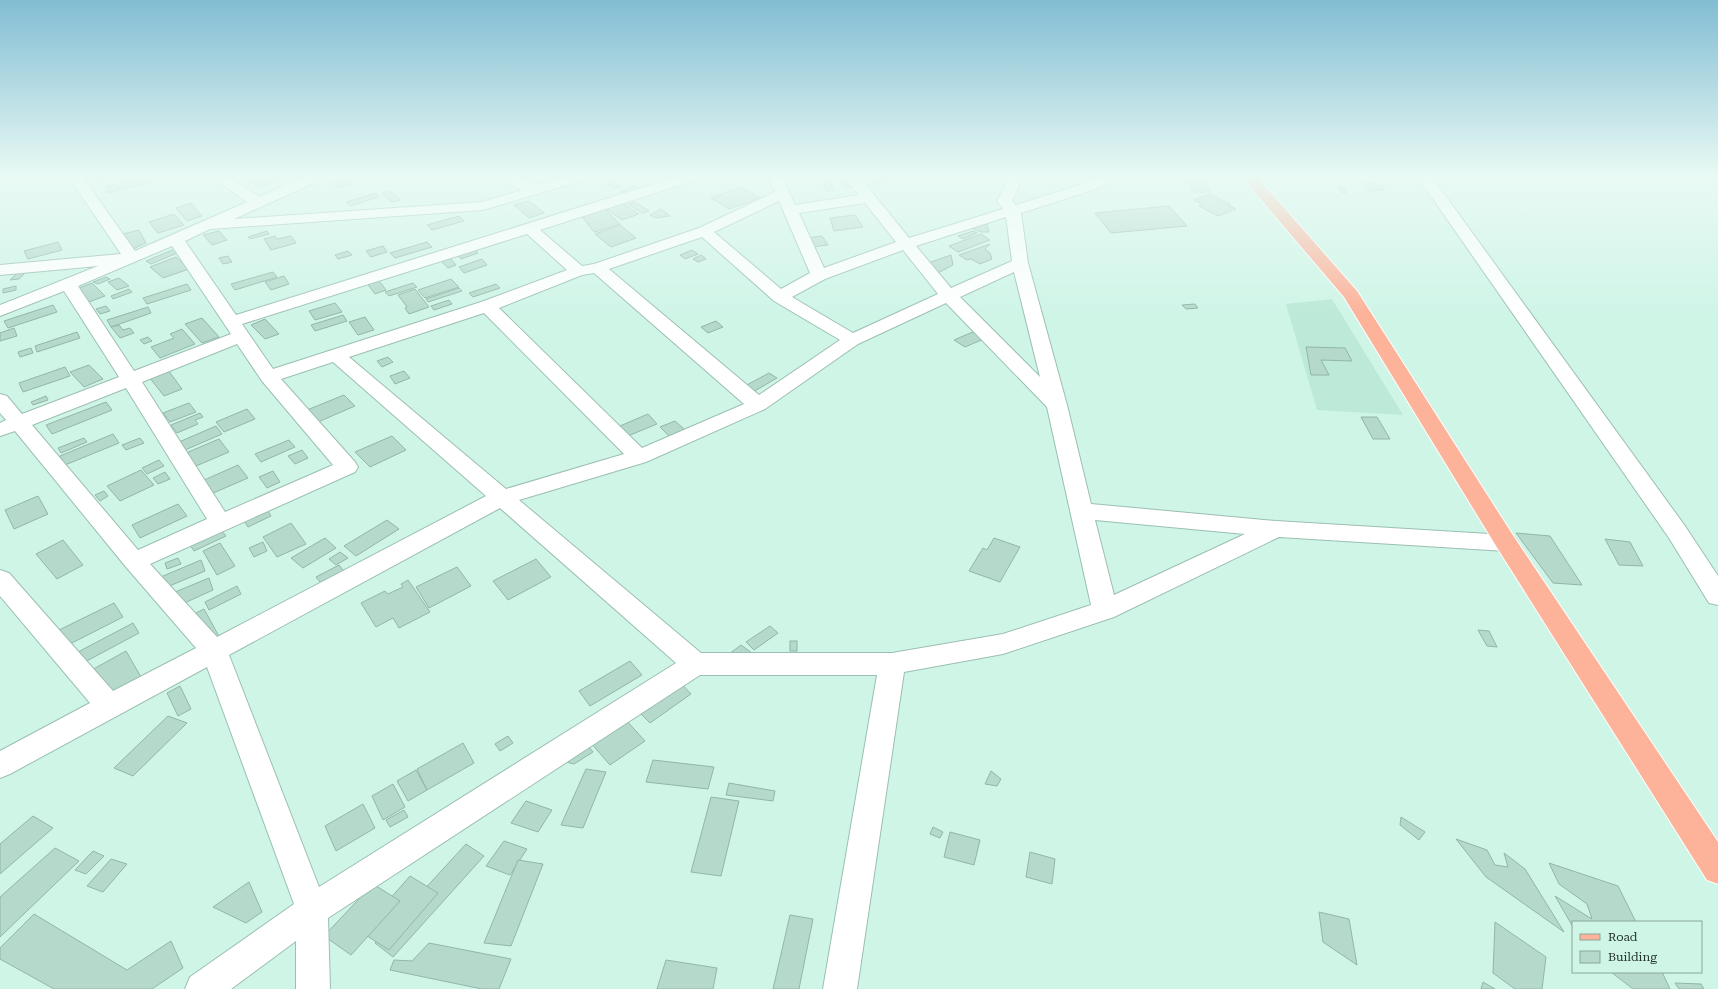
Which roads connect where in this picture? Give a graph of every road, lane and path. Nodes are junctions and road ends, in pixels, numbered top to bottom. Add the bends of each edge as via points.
1 (107, 222) edge
2 (216, 222) edge
3 (251, 222) edge
4 (548, 222) edge
5 (723, 222) edge
6 (795, 222) edge
7 (887, 222) edge
8 (976, 222) edge
9 (1015, 222) edge
10 (1288, 222) edge
11 (1457, 222) edge
12 (210, 225) junction
13 (529, 228) junction
14 (704, 231) junction
15 (175, 238) junction
16 (905, 244) junction
17 (132, 258) junction
18 (1020, 263) junction
19 (597, 268) junction
20 (0, 270) edge
21 (578, 271) junction
22 (818, 276) junction
23 (68, 284) junction
24 (948, 294) junction
25 (780, 297) junction
26 (487, 306) junction
27 (0, 311) edge
28 (236, 329) junction
29 (852, 340) junction
30 (337, 356) junction
31 (269, 377) junction
32 (132, 380) junction
33 (0, 400) edge
34 (758, 405) junction
35 (1057, 405) junction
36 (10, 427) edge
37 (639, 457) junction
38 (501, 498) junction
39 (1081, 511) junction
40 (221, 523) junction
41 (1276, 529) junction
42 (1506, 543) junction
43 (134, 561) junction
44 (0, 579) edge
45 (1718, 596) edge
46 (1105, 610) junction
47 (214, 651) junction
48 (695, 664) junction
49 (892, 664) junction
50 (110, 707) junction
51 (0, 765) edge
52 (1718, 869) edge
53 (312, 910) junction
54 (202, 989) edge
55 (313, 989) edge
56 (840, 989) edge

1 - 17 street
2 - 12 street
3 - 12 street
4 - 13 street
5 - 14 street
6 - 22 street
7 - 16 street
8 - 16 street
9 - 18 street
10 - 42 main road via 1351,295
11 - 45 street via 1676,532
12 - 15 street
13 - 21 street
13 - 28 street
14 - 19 street
14 - 25 street
15 - 17 street
15 - 28 street
16 - 22 street
16 - 24 street
17 - 20 street
17 - 23 street
18 - 24 street
18 - 35 street
19 - 21 street
19 - 34 street
21 - 26 street
22 - 25 street
23 - 27 street
23 - 32 street
24 - 29 street
24 - 35 street
25 - 29 street
26 - 30 street
26 - 37 street
28 - 31 street
28 - 32 street
29 - 34 street
30 - 31 street
30 - 38 street
31 - 40 street via 347,467
32 - 36 street
32 - 40 street
33 - 36 street
34 - 37 street
35 - 39 street
36 - 43 street
37 - 38 street
38 - 47 street
38 - 48 street
39 - 41 street
39 - 46 street
40 - 43 street
41 - 42 street
41 - 46 street
42 - 52 main road
43 - 47 street
44 - 50 street
46 - 49 street via 1003,644
47 - 50 street
47 - 53 street
48 - 49 street
48 - 53 street
49 - 56 street
50 - 51 street
53 - 54 street
53 - 55 street

